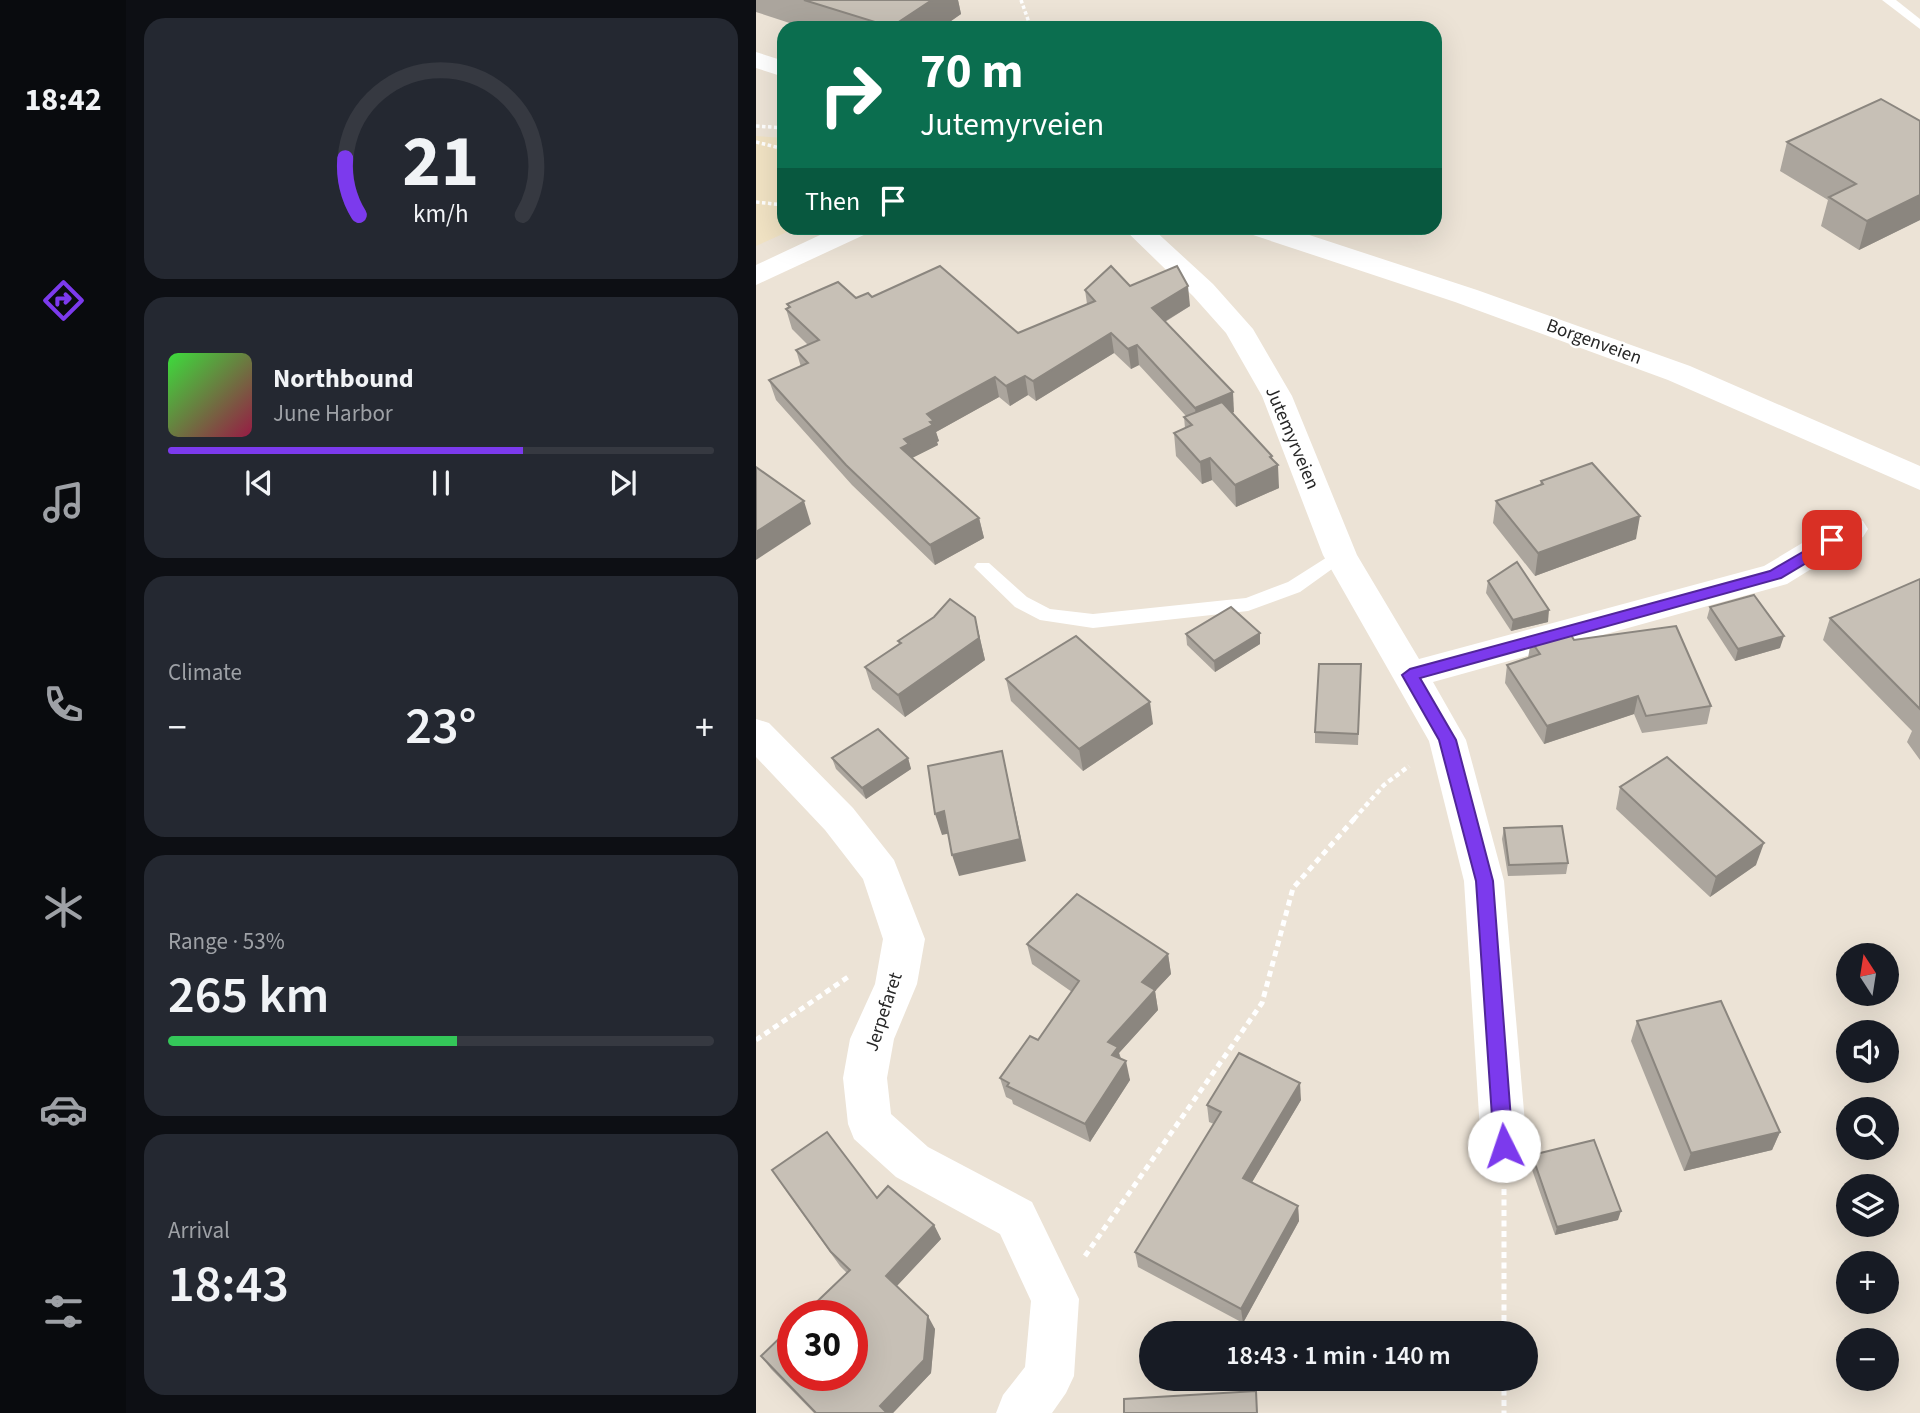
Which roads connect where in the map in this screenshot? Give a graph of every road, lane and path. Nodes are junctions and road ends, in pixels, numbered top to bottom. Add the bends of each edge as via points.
1 (1021, 0) edge
2 (1888, 0) edge
3 (1028, 21) edge
4 (1920, 25) edge
5 (756, 60) edge
6 (777, 67) edge
7 (756, 126) edge
8 (777, 128) edge
9 (756, 142) edge
10 (777, 147) edge
11 (756, 202) edge
12 (777, 204) edge
13 (841, 235) edge
14 (1144, 235) edge
15 (1281, 235) edge
16 (756, 276) edge
17 (1920, 479) edge
18 (1851, 529) dead end
19 (1340, 555) junction
20 (983, 567) dead end
21 (1410, 675) junction
22 (756, 733) edge
23 (1447, 740) junction
24 (904, 939) junction
25 (756, 1040) edge
26 (1504, 1146) joint
27 (1055, 1299) junction
28 (1504, 1321) edge
29 (1504, 1391) edge
30 (1021, 1413) edge
31 (1504, 1413) edge

1 - 3 path
2 - 4 lane
5 - 6 street
7 - 8 path
9 - 10 path
11 - 12 path
13 - 16 street
14 - 19 street, Jutemyrveien via 1238,329 1277,396
15 - 17 street, Borgenveien via 1679,373
18 - 21 street via 1775,575
19 - 20 lane via 1294,587 1248,604 1093,621 1046,615 1021,602
19 - 21 street, Jutemyrveien
21 - 23 street, Jutemyrveien
22 - 24 street, Jerpefaret via 839,819 880,872
23 - 26 street, Jutemyrveien via 1484,881
23 - 27 path via 1384,785 1293,888 1262,1003
24 - 25 path
24 - 27 street, Jerpefaret via 896,984 872,1040 865,1078 870,1124 912,1162 1016,1218
26 - 28 path
27 - 30 street via 1049,1376
29 - 31 path

